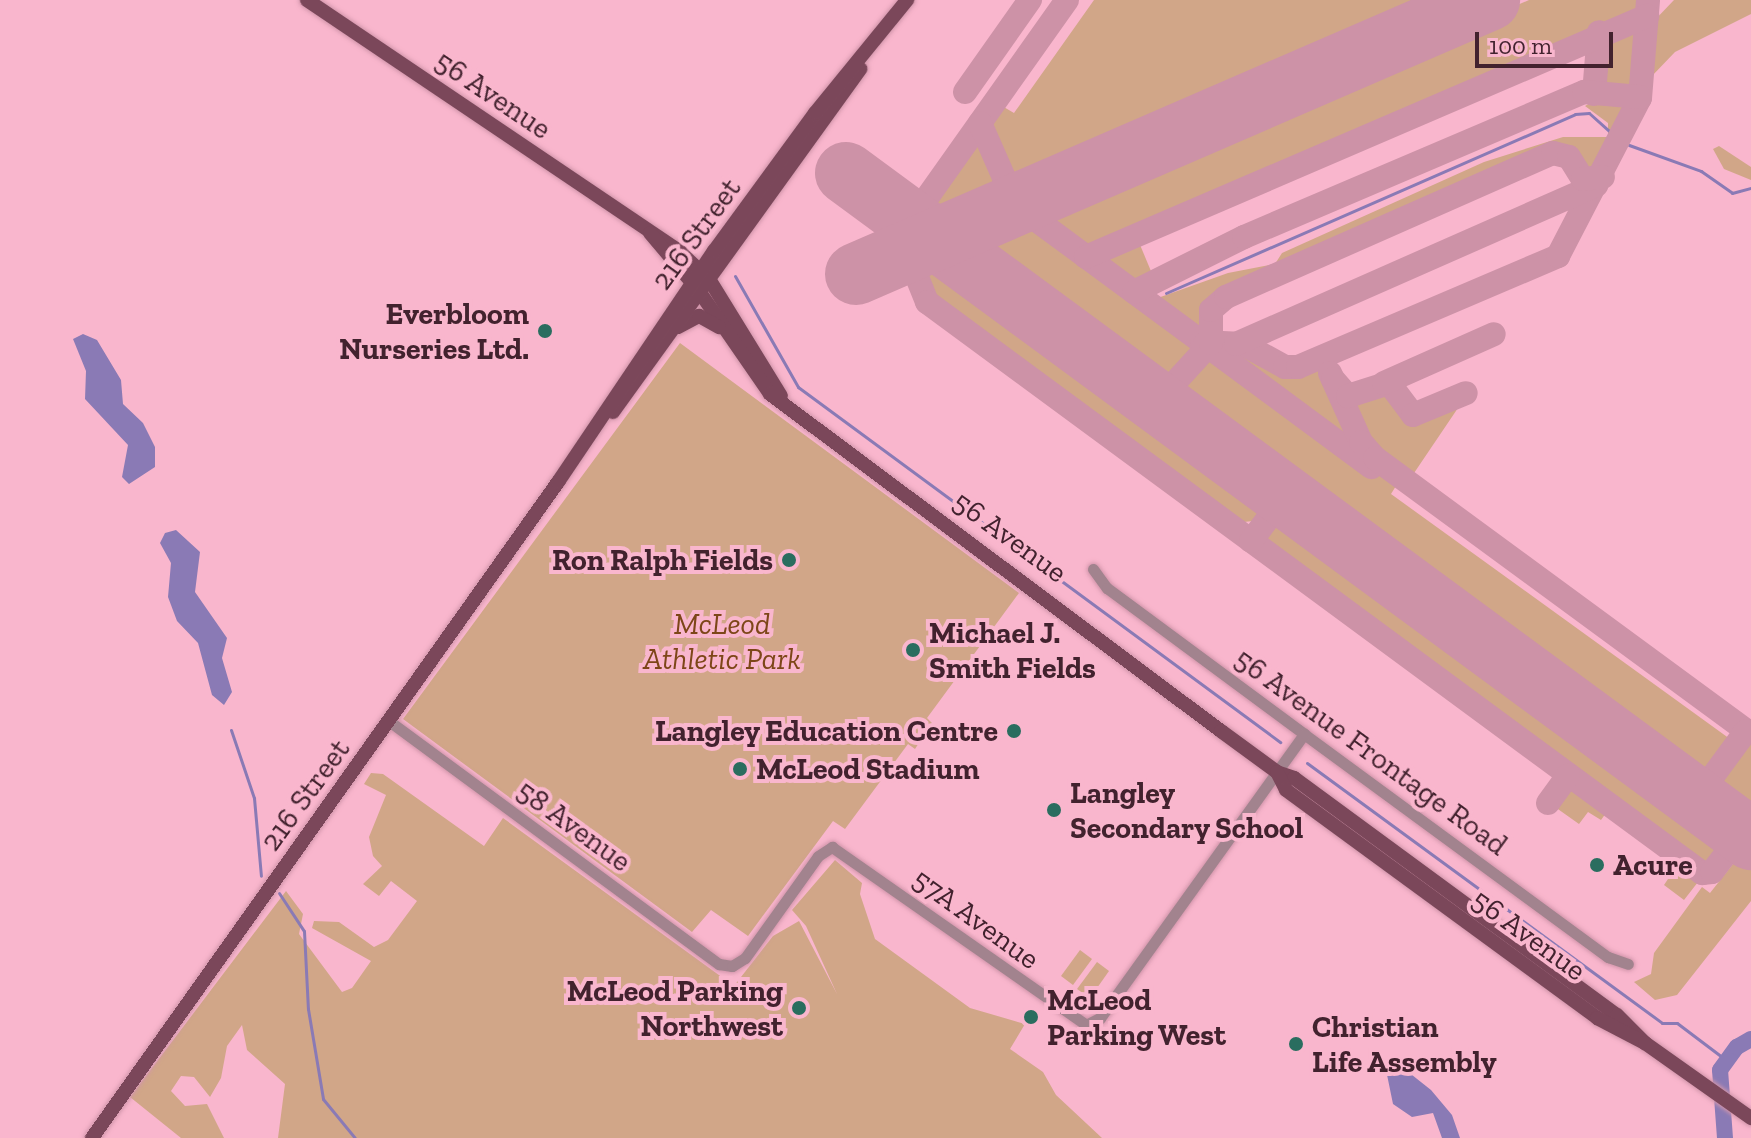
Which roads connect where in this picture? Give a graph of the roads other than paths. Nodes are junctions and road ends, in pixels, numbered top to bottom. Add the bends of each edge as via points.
1 (307, 0) edge
2 (907, 0) edge
3 (700, 281) junction
4 (728, 335) junction
5 (666, 338) junction
6 (787, 405) junction
7 (558, 482) junction
8 (1093, 569) dead end
9 (389, 721) junction
10 (1304, 734) junction
11 (1277, 772) junction
12 (839, 849) joint
13 (1524, 947) junction
14 (1510, 954) junction
15 (1628, 964) dead end
16 (1645, 1043) junction
17 (1745, 1114) edge
18 (92, 1138) edge

1 - 3 main road, 56 Avenue via 650,233
2 - 3 main road, 216 Street
3 - 4 main road, 56 Avenue
3 - 5 main road, 216 Street
3 - 6 main road, 56 Avenue
3 - 7 main road, 216 Street
4 - 5 main road via 699,316
4 - 6 main road, 56 Avenue via 751,372
5 - 7 main road, 216 Street
6 - 11 main road, 56 Avenue
7 - 9 main road, 216 Street
8 - 10 street, 56 Avenue Frontage Road via 1107,588
9 - 12 street, 58 Avenue via 719,964 732,966 745,958 822,851
9 - 18 main road, 216 Street
10 - 11 street
10 - 15 street, 56 Avenue Frontage Road via 1608,957
11 - 12 street, 57A Avenue via 1100,1018 1086,1025
11 - 13 main road, 56 Avenue via 1294,778
11 - 14 main road, 56 Avenue via 1286,790
13 - 14 main road
13 - 16 main road, 56 Avenue via 1624,1020
14 - 16 main road, 56 Avenue via 1597,1018
16 - 17 main road, 56 Avenue

